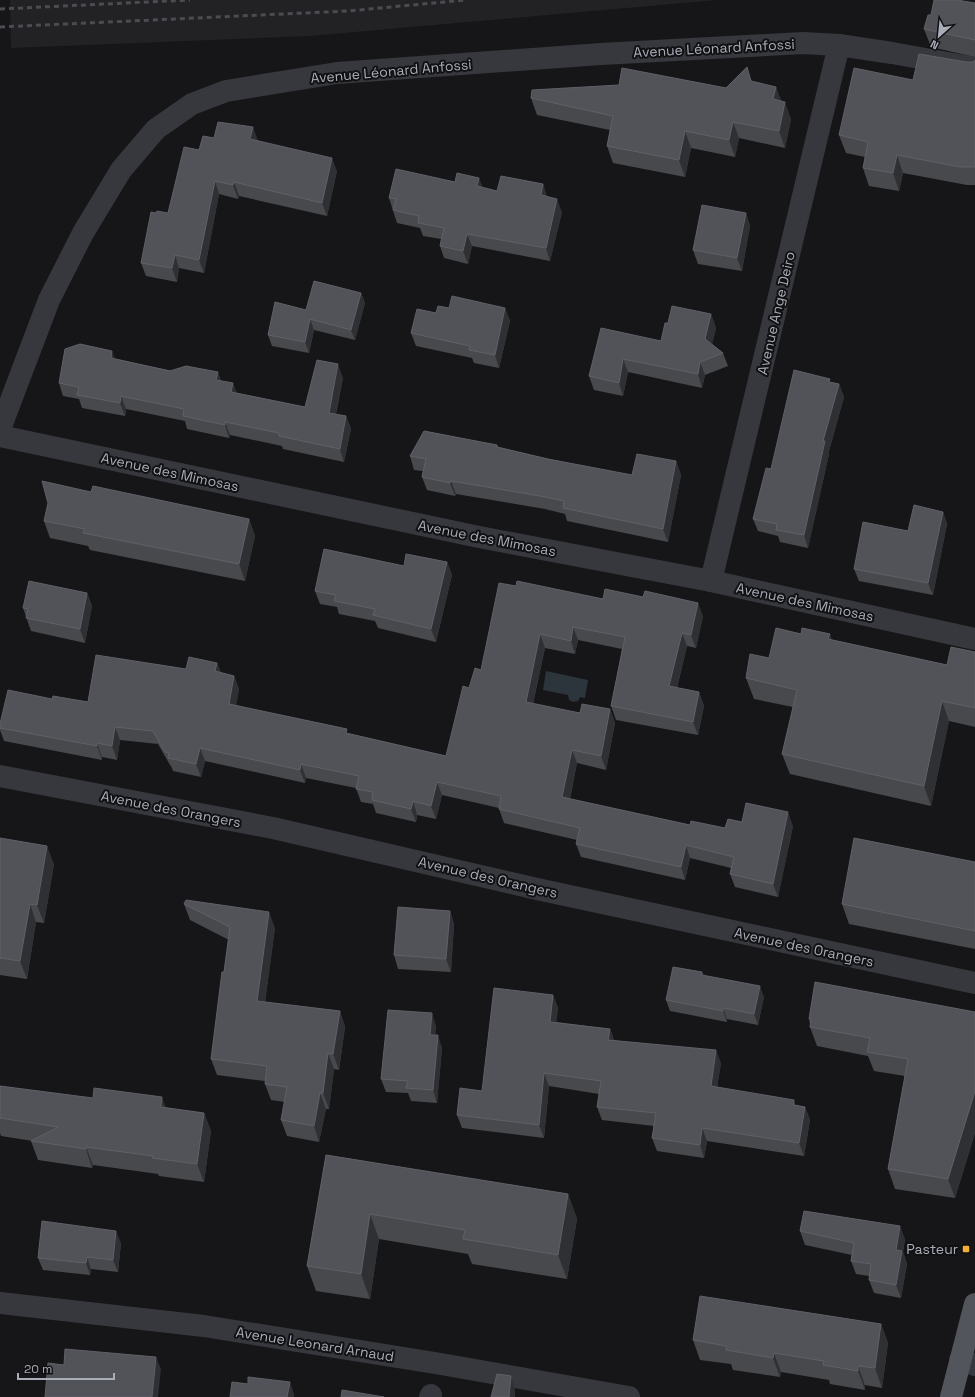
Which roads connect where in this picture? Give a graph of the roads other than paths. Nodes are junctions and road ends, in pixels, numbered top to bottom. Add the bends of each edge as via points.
1 (839, 45) junction
2 (975, 68) edge
3 (0, 429) edge
4 (0, 436) edge
5 (711, 581) junction
6 (975, 638) edge
7 (0, 776) edge
8 (975, 983) edge
9 (0, 1303) edge
10 (975, 1304) edge
11 (968, 1363) edge
12 (593, 1394) edge
13 (629, 1397) edge
14 (951, 1397) edge

1 - 2 street, Avenue Léonard Anfossi
1 - 3 street, Avenue Léonard Anfossi via 802,43 601,54 337,73 226,91 192,104 156,129 121,170 49,300
1 - 5 street, Avenue Ange Deiro
4 - 5 street, Avenue des Mimosas via 479,537
5 - 6 street, Avenue des Mimosas
7 - 8 street, Avenue des Orangers via 273,828 537,889
9 - 12 street, Avenue Leonard Arnaud via 204,1326 435,1363
10 - 11 main road
11 - 14 main road
12 - 13 street, Avenue Leonard Arnaud

